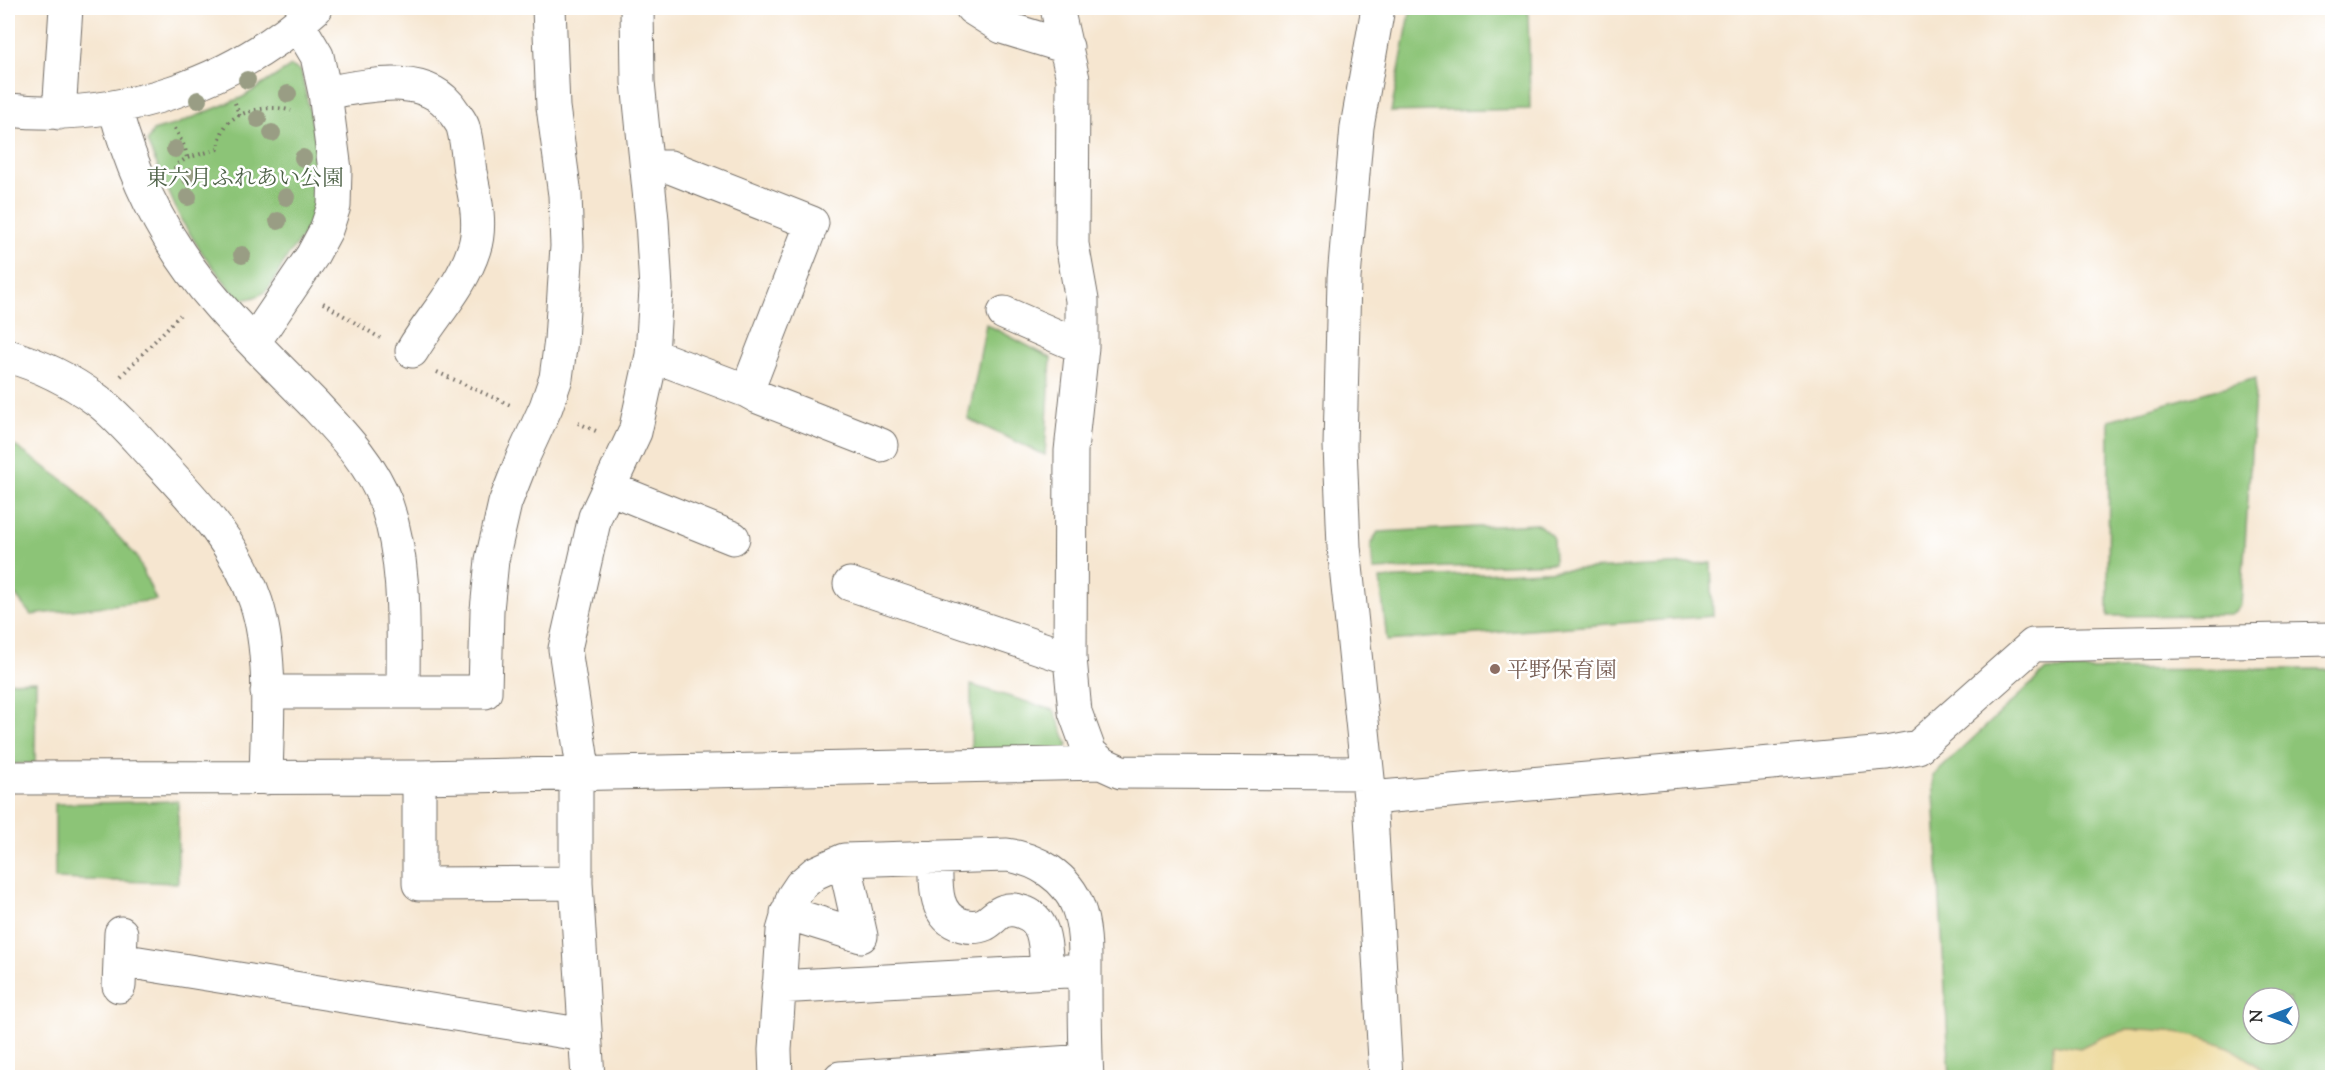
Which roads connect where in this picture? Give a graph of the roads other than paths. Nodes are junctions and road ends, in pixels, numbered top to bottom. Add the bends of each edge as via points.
1 (66, 8) edge
2 (549, 8) edge
3 (637, 8) edge
4 (972, 8) edge
5 (1057, 8) edge
6 (1378, 8) edge
7 (307, 16) edge
8 (1066, 47) junction
9 (325, 93) junction
10 (115, 108) junction
11 (8, 110) edge
12 (59, 113) junction
13 (647, 166) junction
14 (1004, 313) dead end
15 (254, 342) junction
16 (1082, 347) junction
17 (412, 351) dead end
18 (652, 355) junction
19 (8, 356) edge
20 (747, 391) junction
21 (882, 445) dead end
22 (609, 488) junction
23 (733, 538) dead end
24 (850, 584) dead end
25 (2332, 639) edge
26 (1070, 658) junction
27 (267, 692) junction
28 (403, 692) junction
29 (1101, 764) junction
30 (580, 775) junction
31 (418, 777) junction
32 (8, 778) edge
33 (266, 778) junction
34 (1369, 786) junction
35 (936, 857) junction
36 (844, 860) junction
37 (576, 883) junction
38 (787, 913) junction
39 (120, 960) dead end
40 (1085, 970) junction
41 (1047, 972) junction
42 (778, 987) junction
43 (585, 1035) junction
44 (1086, 1069) edge
45 (931, 1074) edge
46 (886, 1076) edge
47 (588, 1077) edge
48 (776, 1077) edge
49 (840, 1077) edge
50 (1386, 1077) edge

1 - 12 street
2 - 28 street via 553,107 565,195 567,246 556,378 505,503 492,560 486,610 485,692
3 - 13 street via 638,82
4 - 8 street via 1002,27
5 - 8 street
6 - 34 street via 1357,127 1344,278 1340,434 1344,547
7 - 9 street
7 - 10 street via 223,72 186,88
8 - 16 street via 1073,79 1072,244 1082,300
9 - 15 street via 335,170 334,206 312,256
9 - 17 street via 400,84 423,88 446,99 462,125 477,213 475,247 460,282
10 - 12 street
10 - 15 street via 126,148 162,228 189,271
11 - 12 street
13 - 18 street via 656,289
13 - 20 street via 670,167 812,223
14 - 16 street
15 - 28 street via 339,430 366,464 385,501 397,542 403,586
16 - 26 street via 1071,452
18 - 20 street
18 - 22 street via 634,432
19 - 27 street via 62,377 98,400 198,504 240,566 258,612
20 - 21 street
22 - 23 street
22 - 30 street via 595,517 565,649
24 - 26 street
25 - 34 street via 2033,645 1918,747 1886,753
26 - 29 street via 1075,711 1090,753
27 - 28 street
27 - 33 street
29 - 30 street
29 - 34 street via 1120,772
30 - 31 street
30 - 37 street
31 - 33 street
31 - 37 street via 419,884
32 - 33 street
34 - 50 street
35 - 36 street
35 - 40 street via 1007,855 1025,857 1047,869 1078,906
35 - 41 street via 937,893 943,912 968,927 985,924 1000,912 1025,912 1044,933
36 - 38 street via 815,873 801,885
36 - 38 street via 861,936
37 - 43 street
38 - 42 street
39 - 43 street
40 - 41 street
40 - 44 street
41 - 42 street
42 - 48 street
43 - 47 street
44 - 45 street
45 - 46 street
46 - 49 street

